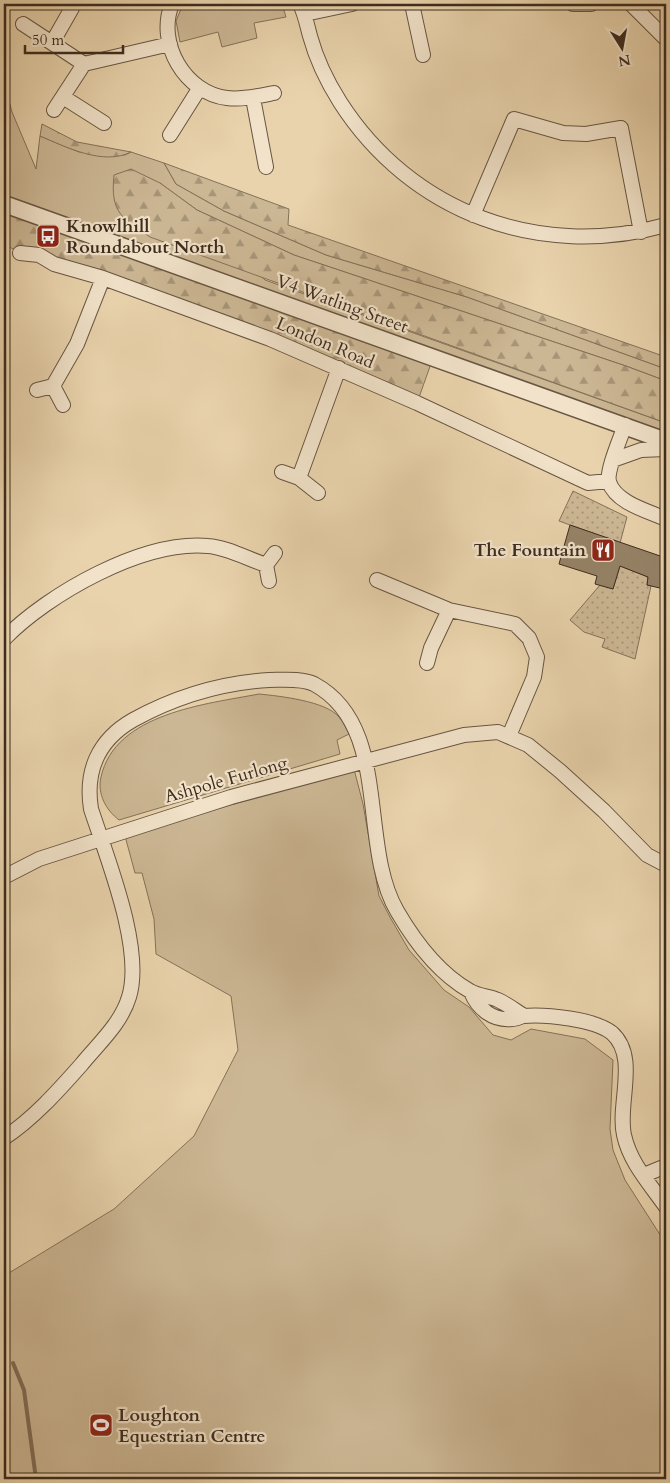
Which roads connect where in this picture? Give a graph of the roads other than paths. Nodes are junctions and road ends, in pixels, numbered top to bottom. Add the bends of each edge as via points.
1 (172, 4) edge
2 (352, 4) edge
3 (412, 4) edge
4 (573, 4) edge
5 (591, 4) edge
6 (631, 4) edge
7 (72, 8) dead end
8 (303, 9) edge
9 (23, 24) dead end
10 (666, 39) edge
11 (52, 42) junction
12 (170, 44) junction
13 (423, 55) dead end
14 (84, 64) junction
15 (199, 89) junction
16 (274, 93) dead end
17 (63, 97) junction
18 (253, 98) junction
19 (54, 110) dead end
20 (104, 123) dead end
21 (170, 135) dead end
22 (266, 167) dead end
23 (4, 204) edge
24 (473, 215) junction
25 (666, 225) edge
26 (641, 232) junction
27 (20, 253) dead end
28 (103, 278) junction
29 (339, 368) junction
30 (53, 386) junction
31 (37, 390) dead end
32 (63, 405) dead end
33 (625, 426) junction
34 (666, 441) edge
35 (666, 449) edge
36 (613, 460) junction
37 (282, 472) dead end
38 (299, 478) junction
39 (609, 481) junction
40 (318, 493) dead end
41 (666, 520) edge
42 (275, 553) dead end
43 (266, 565) junction
44 (376, 580) dead end
45 (268, 581) dead end
46 (449, 610) junction
47 (4, 639) edge
48 (427, 663) dead end
49 (509, 736) junction
50 (363, 761) junction
51 (100, 838) junction
52 (666, 865) edge
53 (4, 877) edge
54 (4, 1138) edge
55 (666, 1166) edge
56 (644, 1176) junction
57 (666, 1207) edge

1 - 12 street via 168,13
2 - 8 street
3 - 13 street
4 - 5 street
6 - 10 street
7 - 11 street
8 - 24 street via 311,38 339,101 369,140 400,172 434,196
9 - 11 street
11 - 14 street
12 - 14 street
12 - 15 street via 178,67
14 - 17 street
15 - 18 street via 227,98
15 - 21 street
16 - 18 street
17 - 19 street
17 - 20 street
18 - 22 street
23 - 33 street, V4 Watling Street
24 - 26 street via 512,228 552,236
24 - 26 street via 514,119 563,132 586,134 621,128
25 - 26 street
27 - 28 street, London Road via 39,255 54,264
28 - 29 street, London Road via 270,339
28 - 30 street via 77,344
29 - 38 street
29 - 39 street, London Road via 588,483
30 - 31 street
30 - 32 street
33 - 34 street, V4 Watling Street
33 - 36 street
35 - 36 street via 641,450
36 - 39 street
37 - 38 street
38 - 40 street
39 - 41 street via 620,497
42 - 43 street
43 - 45 street
43 - 47 street via 210,546 188,545 153,552 66,590 22,620
44 - 46 street
46 - 48 street
46 - 49 street via 515,624 529,638 537,657 534,677
49 - 50 street, Ashpole Furlong via 498,732 464,735
49 - 52 street, Ashpole Furlong via 528,745 560,770 647,855
50 - 51 street, Ashpole Furlong via 231,797
50 - 51 street via 356,730 340,705 313,684 286,679 251,681 195,692 123,726 103,747 90,775 88,792
50 - 56 street via 369,781 379,856 396,909 430,959 452,980 471,992 476,1005 492,1016 586,1020 600,1025 621,1044 625,1057 621,1108 624,1134 631,1157
51 - 53 street, Ashpole Furlong via 39,859
51 - 54 street via 128,927 134,964 129,997 115,1025 58,1090
55 - 56 street
56 - 57 street

